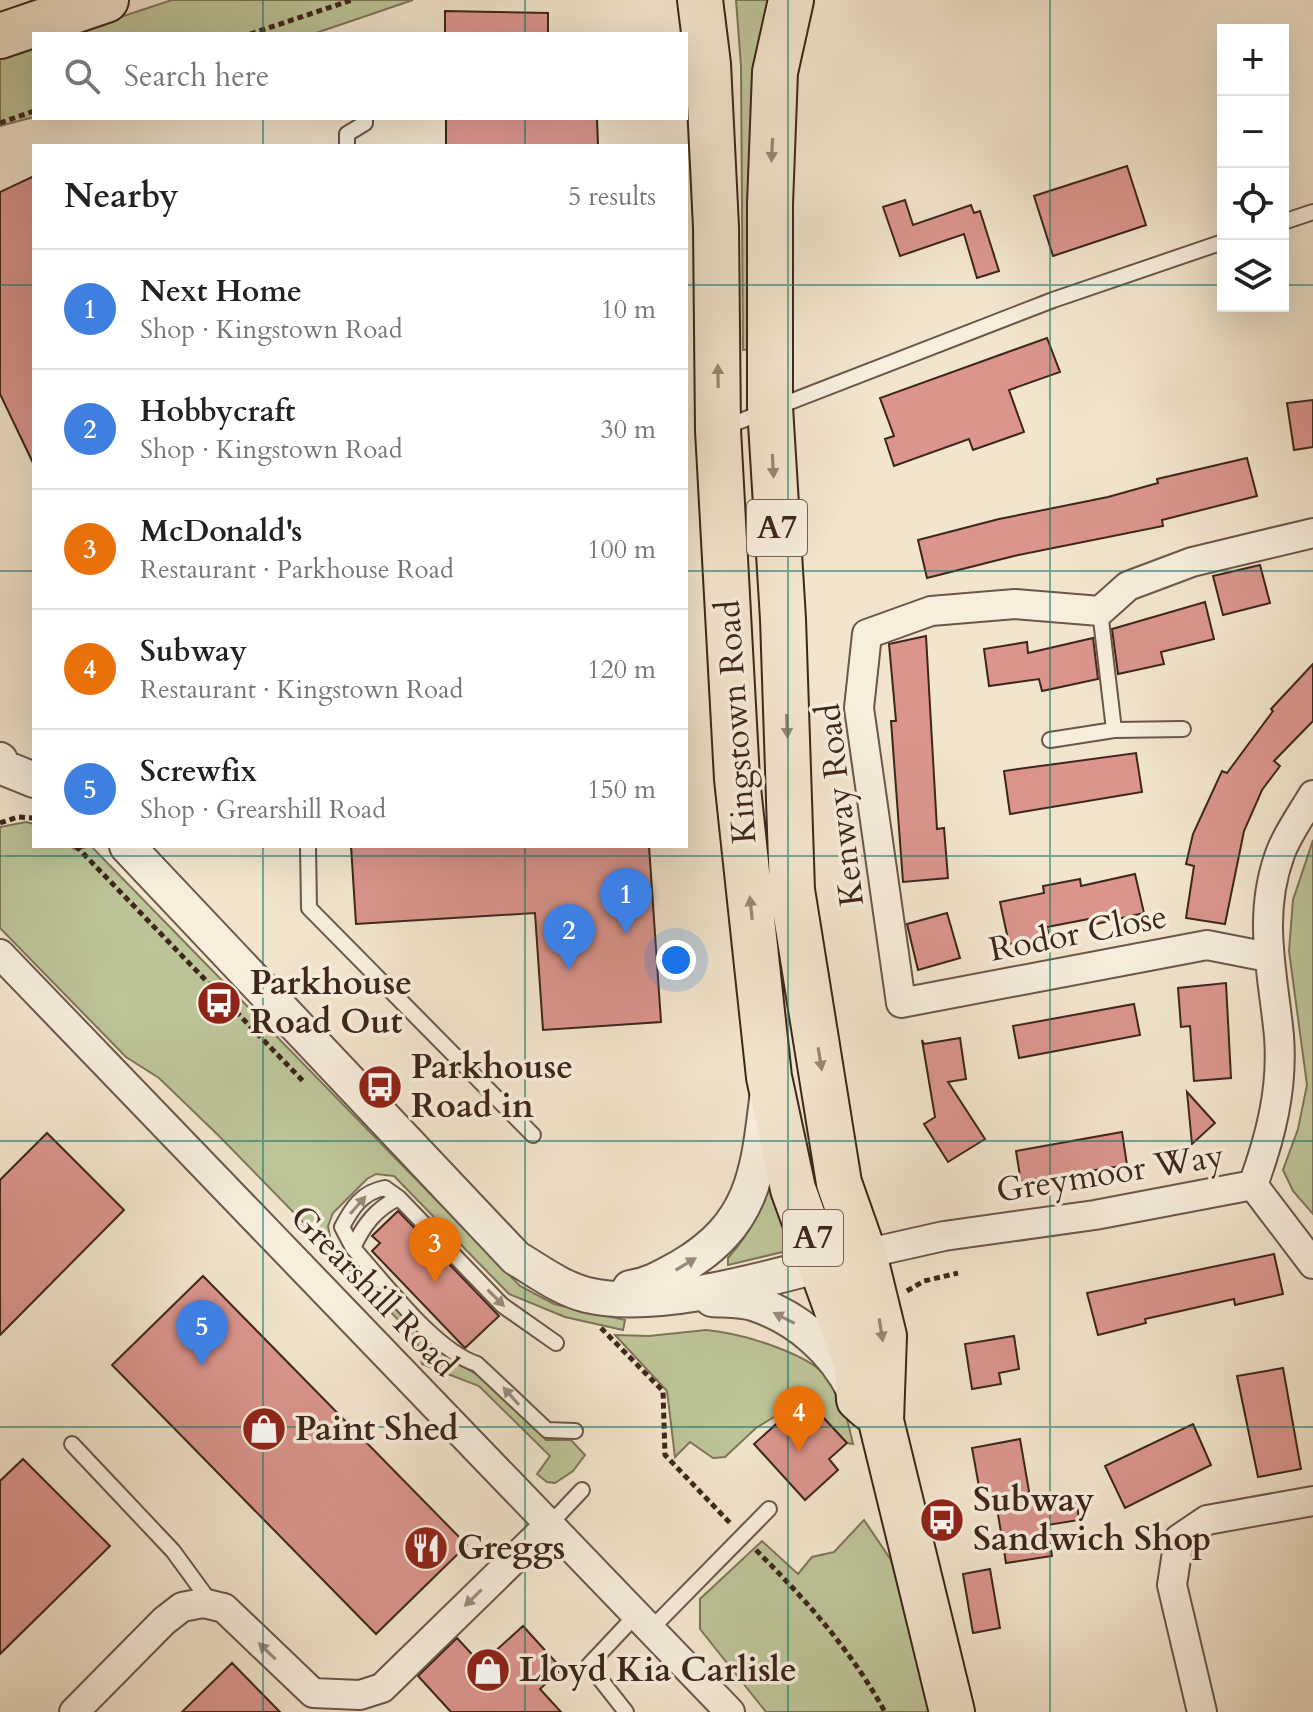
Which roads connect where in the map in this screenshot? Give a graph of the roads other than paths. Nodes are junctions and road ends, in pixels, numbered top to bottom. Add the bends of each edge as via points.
1 (106, 0) edge
2 (700, 0) edge
3 (791, 0) edge
4 (0, 36) edge
5 (365, 120) edge
6 (347, 144) edge
7 (1313, 212) edge
8 (1289, 220) edge
9 (1217, 244) edge
10 (770, 407) junction
11 (718, 430) junction
12 (1313, 533) edge
13 (1100, 611) junction
14 (1183, 729) dead end
15 (1114, 730) junction
16 (1050, 740) dead end
17 (1, 765) edge
18 (32, 779) edge
19 (1313, 795) edge
20 (308, 848) edge
21 (142, 855) edge
22 (0, 954) edge
23 (1268, 957) junction
24 (901, 1003) joint
25 (769, 1077) junction
26 (533, 1135) dead end
27 (1253, 1185) junction
28 (844, 1259) junction
29 (1313, 1264) edge
30 (586, 1295) junction
31 (675, 1296) junction
32 (556, 1343) dead end
33 (870, 1410) junction
34 (575, 1431) dead end
35 (72, 1444) dead end
36 (582, 1490) dead end
37 (1313, 1501) edge
38 (769, 1509) dead end
39 (549, 1525) junction
40 (213, 1605) junction
41 (644, 1622) junction
42 (74, 1712) edge
43 (626, 1712) edge
44 (730, 1712) edge
45 (952, 1712) edge
46 (1202, 1712) edge

1 - 4 main road
11 -> 2 main road, Kingstown Road / A7 via 716,227
3 -> 10 main road, Kingstown Road / A7 via 775,72
5 - 6 lane via 347,134
7 - 8 lane
9 - 10 lane
10 - 11 lane
10 -> 28 main road, Kingstown Road / A7 via 792,890 839,1183
25 -> 11 main road, Kingstown Road / A7 via 737,779
12 - 13 street via 1192,562 1128,586
13 - 15 lane
13 - 24 street, Kenway Road via 1015,604 931,611 867,634 859,708
14 - 15 lane
15 - 16 lane
17 - 18 street
19 - 23 street, Greymoor Way via 1280,854 1267,923
20 - 26 lane via 309,908
21 - 30 street via 516,1258
22 - 39 street, Grearshill Road
23 - 24 street, Rodor Close via 1207,945
23 - 27 street, Greymoor Way via 1279,1036 1279,1100
25 - 28 main road, Kingstown Road / A7 via 793,1189
30 -> 25 street via 650,1285 703,1254 734,1225 754,1183
27 - 28 street, Greymoor Way via 944,1236
27 - 29 street
28 - 31 street
28 - 33 main road, Kingstown Road / A7 via 857,1365
30 - 31 street via 629,1300
33 -> 31 street via 845,1372 804,1328 754,1302
34 -> 32 lane via 547,1430 477,1364 463,1359 422,1323 353,1248 369,1220 399,1198 502,1305
33 - 45 main road, Kingstown Road / A7
35 - 40 lane via 173,1551
36 - 39 lane
37 - 46 street via 1207,1520 1179,1539 1172,1585
38 - 41 lane
39 -> 40 street via 382,1688 360,1695 313,1693 224,1608
39 - 41 street, Grearshill Road
40 - 42 street via 182,1607
41 - 43 lane via 589,1665
41 - 44 street, Grearshill Road

